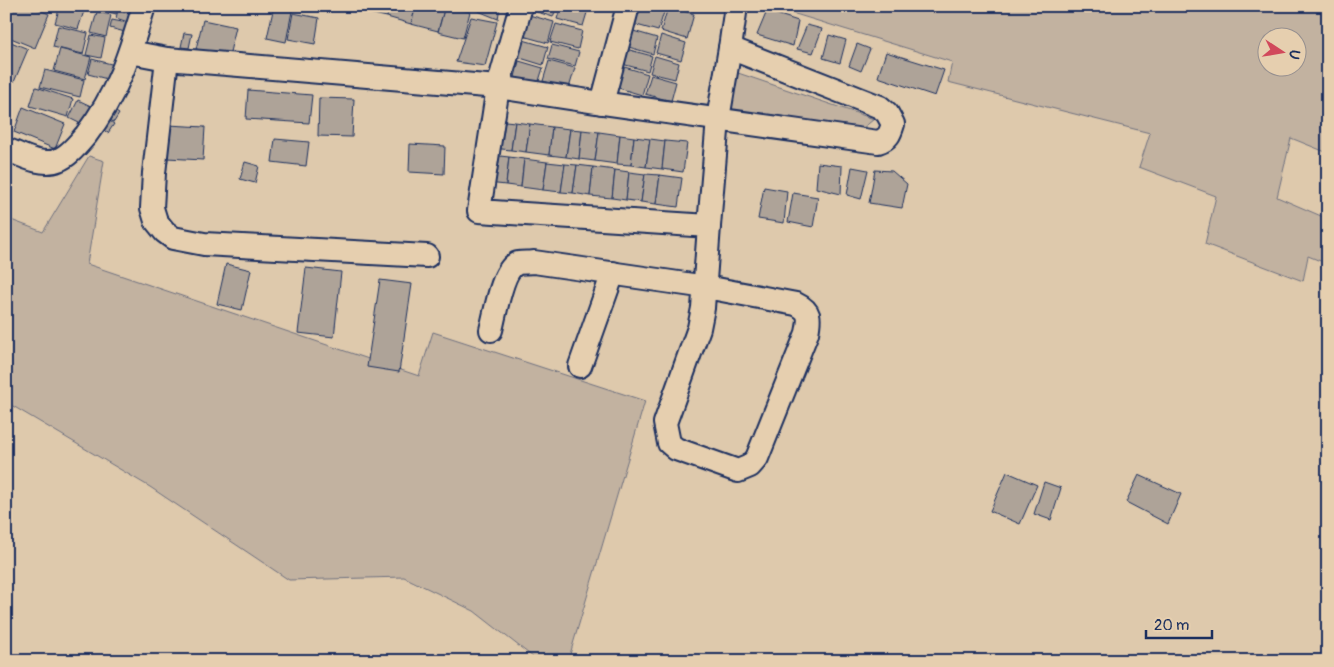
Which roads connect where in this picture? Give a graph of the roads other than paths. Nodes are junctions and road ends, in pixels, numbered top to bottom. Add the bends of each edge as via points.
1 (144, 6) edge
2 (521, 6) edge
3 (628, 6) edge
4 (736, 6) edge
5 (730, 48) junction
6 (130, 52) junction
7 (168, 59) junction
8 (498, 87) junction
9 (602, 103) junction
10 (718, 119) junction
11 (6, 149) edge
12 (709, 226) junction
13 (427, 256) dead end
14 (613, 274) junction
15 (706, 287) junction
16 (491, 330) dead end
17 (580, 366) dead end

1 - 6 street
2 - 8 street
3 - 9 street
4 - 5 street
5 - 10 street
5 - 10 street via 880,107 892,124 889,136 878,142
6 - 7 street
6 - 11 street via 117,87 76,147 58,160 46,162
7 - 8 street
7 - 13 street via 152,208 156,221 169,235 204,244
8 - 9 street
8 - 12 street via 479,211
9 - 10 street
10 - 12 street
12 - 15 street
14 - 15 street
14 - 16 street via 534,262 518,263 505,276
14 - 17 street
15 - 15 street via 699,328 669,410 666,433 668,443 676,449 738,471 750,466 756,458 807,333 808,315 796,304

